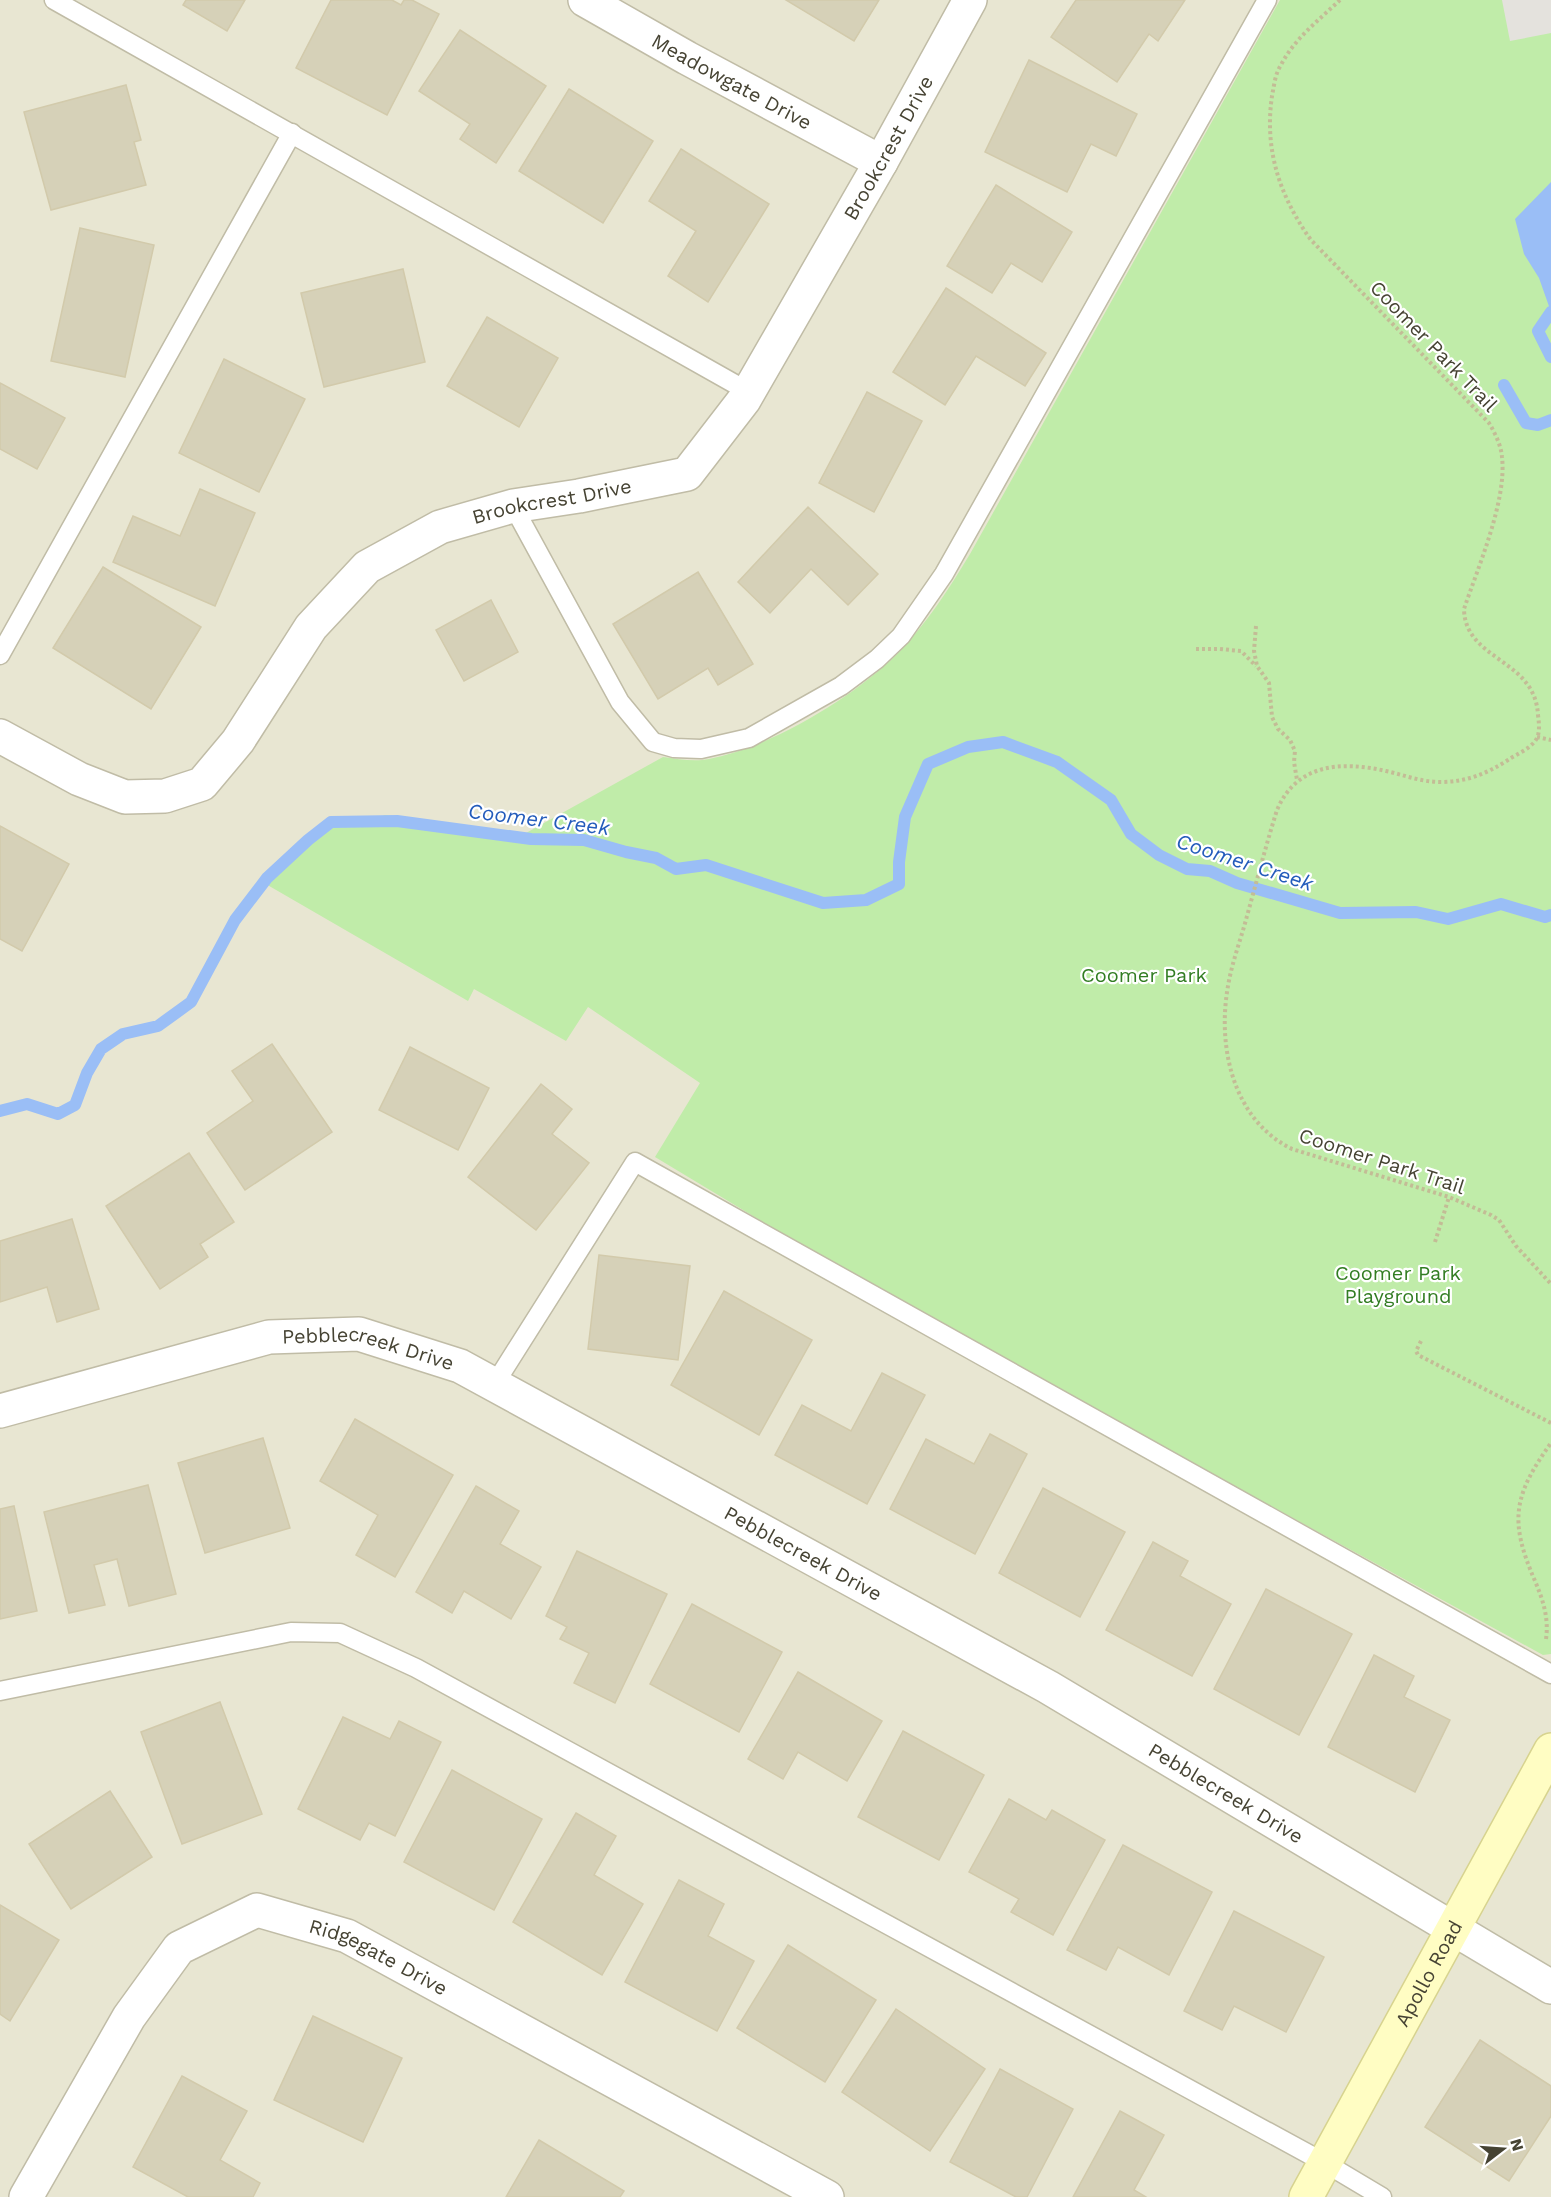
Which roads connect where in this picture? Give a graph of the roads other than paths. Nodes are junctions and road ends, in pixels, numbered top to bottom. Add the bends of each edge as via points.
1 (54, 0) edge
2 (585, 0) edge
3 (970, 0) edge
4 (1267, 0) edge
5 (292, 133) junction
6 (880, 162) junction
7 (749, 392) junction
8 (513, 506) junction
9 (0, 655) edge
10 (0, 736) edge
11 (494, 1385) junction
12 (0, 1411) edge
13 (1551, 1674) edge
14 (0, 1691) edge
15 (1551, 1750) edge
16 (1453, 1930) junction
17 (1551, 1987) edge
18 (1325, 2163) junction
19 (26, 2197) edge
20 (826, 2197) edge
21 (1306, 2197) edge
22 (1382, 2197) edge

1 - 5 lane
2 - 6 street, Meadowgate Drive
3 - 6 street, Brookcrest Drive
4 - 8 lane via 944,574 901,636 842,686 749,738 701,749 653,742 620,702
5 - 7 lane
5 - 9 lane
6 - 7 street, Brookcrest Drive
7 - 8 street, Brookcrest Drive via 687,474
8 - 10 street, Brookcrest Drive via 440,527 368,567 311,627 238,741 201,784 165,796 124,797 79,779
11 - 12 street, Pebblecreek Drive via 460,1366 359,1334 269,1337
11 - 13 lane via 635,1162
11 - 16 street, Pebblecreek Drive via 1048,1688
14 - 18 lane via 291,1632 340,1633 416,1668
15 - 16 street, Apollo Road
16 - 17 street, Pebblecreek Drive
16 - 18 street, Apollo Road
18 - 21 street, Apollo Road
18 - 22 lane
19 - 20 street, Ridgegate Drive via 129,2017 179,1948 258,1910 347,1936

